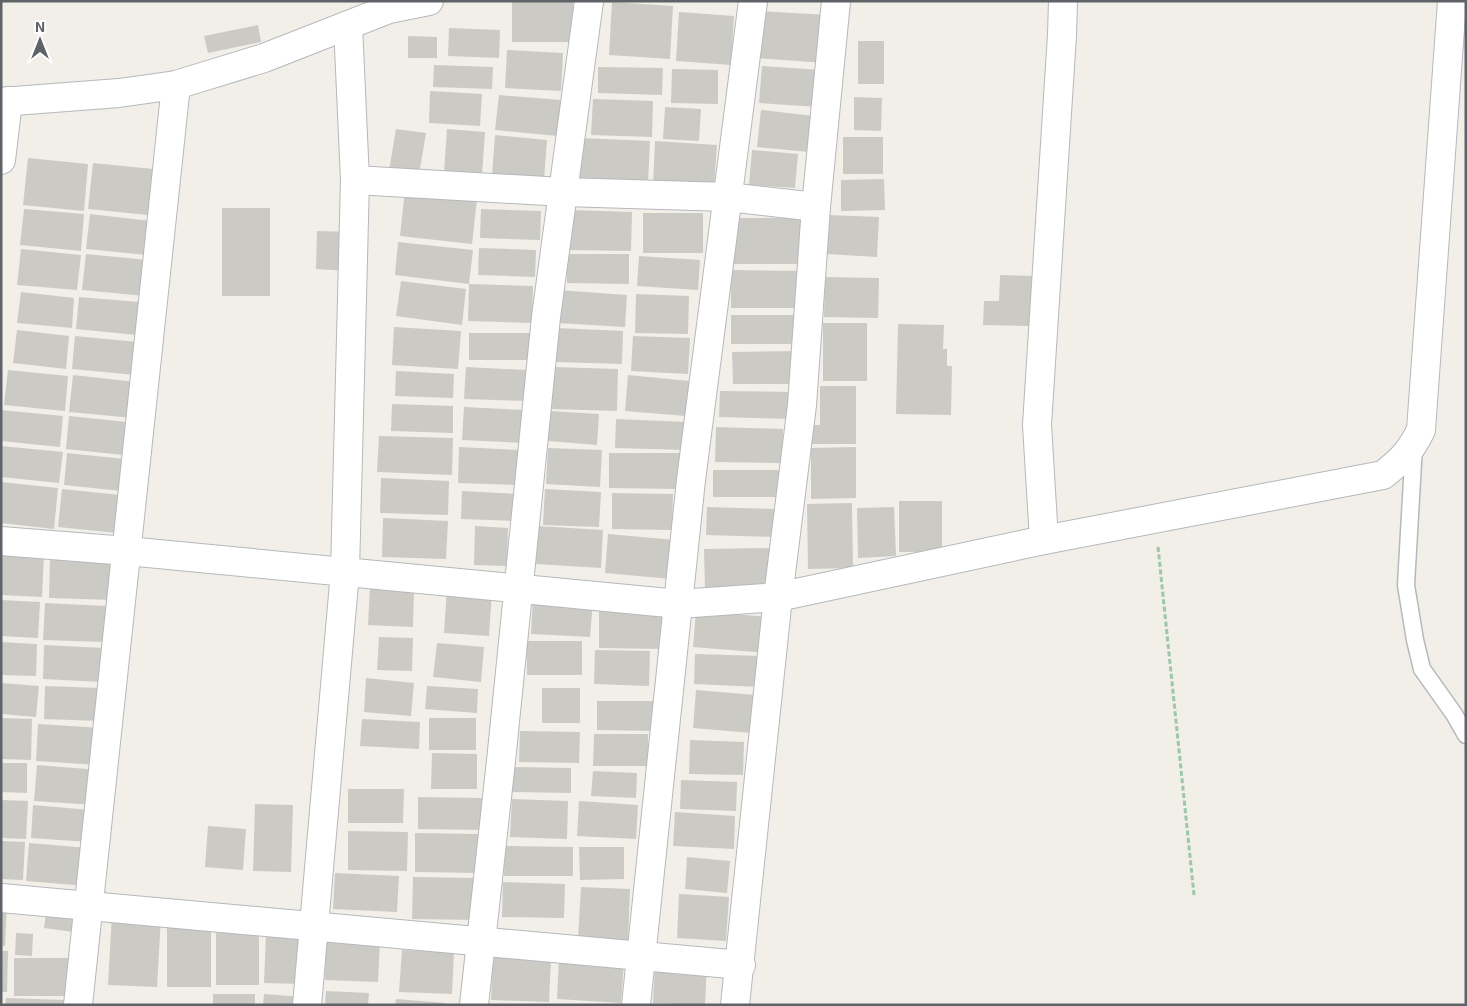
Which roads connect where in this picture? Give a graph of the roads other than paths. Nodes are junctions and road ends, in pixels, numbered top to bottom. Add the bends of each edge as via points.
1 (430, 1) edge
2 (589, 1) edge
3 (753, 1) edge
4 (836, 1) edge
5 (1063, 1) edge
6 (1452, 1) edge
7 (348, 25) junction
8 (176, 85) junction
9 (4, 102) edge
10 (1, 160) edge
11 (355, 180) junction
12 (563, 192) junction
13 (728, 197) junction
14 (816, 207) junction
15 (1414, 445) junction
16 (1044, 540) junction
17 (1, 541) edge
18 (127, 552) junction
19 (345, 572) junction
20 (518, 589) junction
21 (778, 597) junction
22 (678, 604) junction
23 (1466, 735) edge
24 (1, 898) edge
25 (89, 905) junction
26 (314, 926) junction
27 (481, 941) junction
28 (641, 956) junction
29 (741, 965) junction
30 (78, 1005) edge
31 (307, 1005) edge
32 (474, 1005) edge
33 (636, 1005) edge
34 (735, 1005) edge

1 - 7 street via 389,9
2 - 12 street
3 - 13 street
4 - 14 street
5 - 16 street via 1037,424
6 - 15 street via 1421,430
7 - 8 street via 264,58
7 - 11 street
8 - 9 street
8 - 18 street
9 - 10 street
11 - 12 street
11 - 19 street
12 - 13 street
12 - 20 street via 546,317
13 - 14 street
13 - 22 street
14 - 21 street via 802,405
15 - 16 street via 1383,476
15 - 23 lane via 1406,585 1415,640 1422,669
16 - 21 street
17 - 18 street
18 - 19 street
18 - 25 street
19 - 20 street
19 - 26 street
20 - 22 street
20 - 27 street
21 - 22 street
21 - 29 street
22 - 28 street
24 - 25 street
25 - 26 street
25 - 30 street
26 - 27 street
26 - 31 street
27 - 28 street
27 - 32 street
28 - 29 street
28 - 33 street
29 - 34 street

